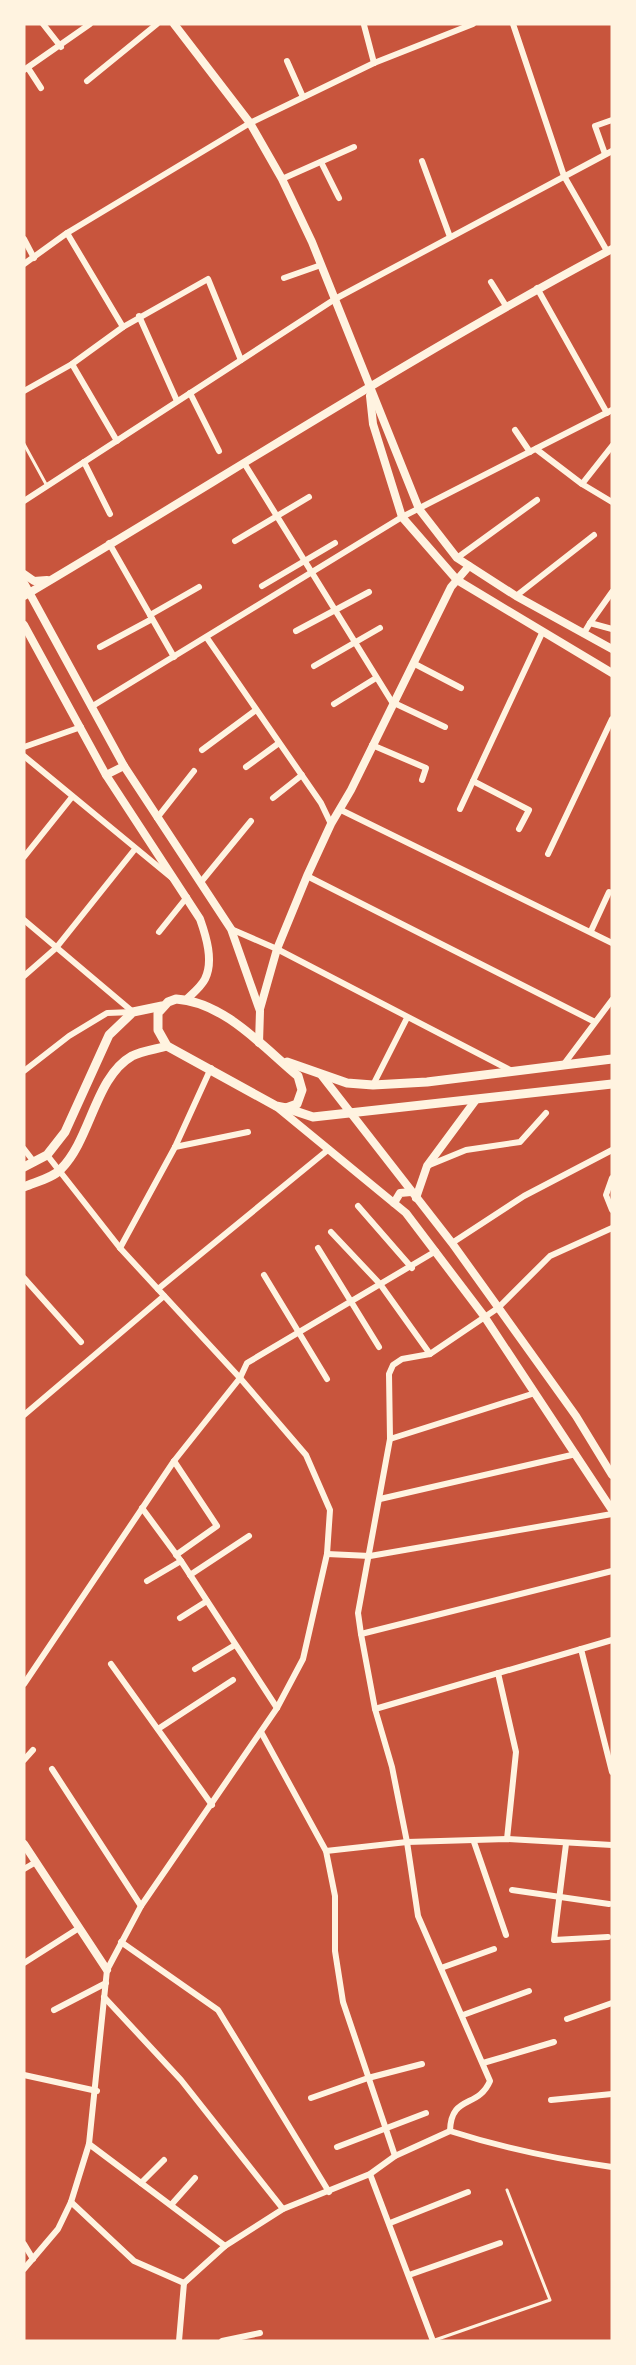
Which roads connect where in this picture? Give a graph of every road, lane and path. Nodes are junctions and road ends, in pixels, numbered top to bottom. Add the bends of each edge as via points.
1 (43, 24) edge
2 (88, 24) edge
3 (157, 24) edge
4 (174, 24) edge
5 (473, 24) edge
6 (513, 24) edge
7 (364, 25) edge
8 (61, 47) junction
9 (287, 61) dead end
10 (374, 63) junction
11 (26, 69) edge
12 (87, 81) dead end
13 (40, 88) dead end
14 (303, 97) junction
15 (612, 120) edge
16 (250, 123) junction
17 (354, 147) dead end
18 (612, 151) edge
19 (605, 154) junction
20 (422, 161) dead end
21 (321, 162) junction
22 (564, 176) junction
23 (282, 179) junction
24 (339, 198) dead end
25 (68, 233) junction
26 (450, 237) junction
27 (24, 239) edge
28 (610, 250) edge
29 (34, 258) junction
30 (24, 264) edge
31 (321, 265) junction
32 (284, 278) dead end
33 (491, 282) dead end
34 (537, 288) junction
35 (335, 299) junction
36 (506, 306) junction
37 (139, 316) junction
38 (123, 327) junction
39 (241, 360) junction
40 (72, 364) junction
41 (369, 385) junction
42 (24, 391) edge
43 (190, 393) junction
44 (177, 401) junction
45 (610, 411) edge
46 (515, 430) dead end
47 (117, 441) junction
48 (24, 444) edge
49 (612, 446) edge
50 (219, 451) dead end
51 (533, 451) junction
52 (84, 462) junction
53 (244, 463) junction
54 (582, 484) junction
55 (47, 486) junction
56 (309, 496) dead end
57 (537, 500) dead end
58 (24, 501) edge
59 (612, 502) edge
60 (418, 509) junction
61 (110, 514) dead end
62 (275, 517) junction
63 (402, 517) junction
64 (594, 535) dead end
65 (235, 541) dead end
66 (109, 543) junction
67 (335, 543) dead end
68 (457, 558) junction
69 (303, 562) junction
70 (469, 566) junction
71 (24, 574) edge
72 (310, 574) junction
73 (51, 580) junction
74 (457, 580) junction
75 (24, 583) edge
76 (262, 586) dead end
77 (200, 587) dead end
78 (369, 592) dead end
79 (612, 592) edge
80 (27, 594) edge
81 (516, 597) junction
82 (334, 611) junction
83 (151, 617) junction
84 (591, 623) junction
85 (24, 625) edge
86 (380, 628) dead end
87 (612, 629) edge
88 (296, 631) dead end
89 (543, 631) junction
90 (584, 633) junction
91 (207, 638) junction
92 (354, 643) junction
93 (100, 647) dead end
94 (612, 649) edge
95 (174, 657) junction
96 (413, 663) junction
97 (314, 666) dead end
98 (612, 673) edge
99 (376, 678) junction
100 (461, 688) dead end
101 (392, 702) junction
102 (334, 704) dead end
103 (91, 707) junction
104 (256, 710) junction
105 (612, 719) edge
106 (81, 727) junction
107 (445, 727) dead end
108 (279, 742) junction
109 (372, 745) junction
110 (24, 747) edge
111 (202, 750) dead end
112 (24, 756) edge
113 (124, 766) junction
114 (246, 767) dead end
115 (194, 771) dead end
116 (302, 775) junction
117 (106, 776) junction
118 (422, 780) dead end
119 (473, 781) junction
120 (72, 797) junction
121 (273, 798) dead end
122 (460, 809) dead end
123 (341, 810) junction
124 (157, 818) junction
125 (251, 821) dead end
126 (331, 824) junction
127 (519, 829) dead end
128 (135, 849) junction
129 (548, 854) dead end
130 (24, 857) edge
131 (307, 876) junction
132 (177, 882) junction
133 (201, 882) junction
134 (609, 892) dead end
135 (187, 897) junction
136 (24, 920) edge
137 (231, 929) junction
138 (591, 931) junction
139 (159, 932) dead end
140 (612, 943) edge
141 (56, 948) junction
142 (277, 949) junction
143 (24, 976) edge
144 (186, 1000) junction
145 (612, 1000) edge
146 (162, 1006) junction
147 (260, 1011) junction
148 (134, 1012) junction
149 (406, 1018) junction
150 (595, 1022) junction
151 (259, 1043) junction
152 (168, 1046) junction
153 (274, 1056) junction
154 (612, 1059) edge
155 (564, 1064) junction
156 (211, 1068) junction
157 (510, 1070) junction
158 (24, 1071) edge
159 (322, 1076) junction
160 (373, 1084) junction
161 (612, 1084) edge
162 (476, 1101) junction
163 (276, 1106) junction
164 (286, 1108) junction
165 (350, 1112) junction
166 (546, 1113) dead end
167 (248, 1132) dead end
168 (174, 1147) junction
169 (24, 1149) edge
170 (329, 1149) junction
171 (612, 1150) edge
172 (47, 1155) junction
173 (34, 1162) junction
174 (427, 1166) junction
175 (24, 1167) edge
176 (60, 1170) junction
177 (612, 1178) edge
178 (24, 1187) edge
179 (413, 1195) junction
180 (394, 1203) junction
181 (358, 1206) dead end
182 (612, 1210) edge
183 (612, 1228) edge
184 (331, 1232) dead end
185 (452, 1243) junction
186 (120, 1248) junction
187 (318, 1248) dead end
188 (436, 1251) junction
189 (412, 1268) junction
190 (264, 1275) dead end
191 (24, 1278) edge
192 (380, 1284) junction
193 (158, 1289) junction
194 (164, 1296) junction
195 (350, 1302) junction
196 (498, 1308) junction
197 (484, 1316) junction
198 (300, 1331) junction
199 (81, 1342) dead end
200 (379, 1347) dead end
201 (430, 1353) junction
202 (240, 1378) junction
203 (327, 1379) dead end
204 (536, 1393) junction
205 (24, 1415) edge
206 (390, 1439) junction
207 (576, 1454) junction
208 (174, 1461) junction
209 (612, 1475) edge
210 (380, 1499) junction
211 (142, 1509) junction
212 (612, 1512) edge
213 (249, 1536) dead end
214 (327, 1554) junction
215 (176, 1555) junction
216 (370, 1556) junction
217 (181, 1561) junction
218 (612, 1571) edge
219 (190, 1575) junction
220 (147, 1581) dead end
221 (207, 1601) junction
222 (180, 1618) dead end
223 (361, 1634) junction
224 (612, 1640) edge
225 (235, 1645) junction
226 (581, 1649) junction
227 (111, 1664) dead end
228 (195, 1669) dead end
229 (498, 1673) junction
230 (232, 1680) dead end
231 (24, 1684) edge
232 (277, 1708) junction
233 (375, 1709) junction
234 (158, 1729) junction
235 (261, 1732) junction
236 (33, 1750) dead end
237 (24, 1760) edge
238 (52, 1769) dead end
239 (612, 1772) edge
240 (212, 1805) junction
241 (507, 1839) junction
242 (407, 1842) junction
243 (474, 1842) junction
244 (24, 1844) edge
245 (566, 1844) junction
246 (612, 1845) edge
247 (326, 1851) junction
248 (36, 1862) junction
249 (24, 1869) edge
250 (512, 1890) dead end
251 (560, 1895) junction
252 (609, 1904) dead end
253 (141, 1906) junction
254 (79, 1928) junction
255 (506, 1935) dead end
256 (608, 1937) dead end
257 (121, 1942) junction
258 (494, 1949) dead end
259 (24, 1963) edge
260 (441, 1968) junction
261 (107, 1970) junction
262 (106, 1983) junction
263 (530, 1991) dead end
264 (104, 1997) junction
265 (612, 2003) edge
266 (54, 2010) dead end
267 (463, 2015) junction
268 (567, 2019) dead end
269 (554, 2042) dead end
270 (483, 2062) junction
271 (422, 2064) dead end
272 (24, 2075) edge
273 (368, 2078) junction
274 (97, 2091) junction
275 (612, 2094) edge
276 (311, 2098) dead end
277 (552, 2100) dead end
278 (426, 2113) dead end
279 (386, 2128) junction
280 (450, 2132) junction
281 (89, 2144) junction
282 (337, 2147) dead end
283 (395, 2156) junction
284 (164, 2160) dead end
285 (612, 2167) edge
286 (370, 2174) junction
287 (195, 2178) dead end
288 (141, 2183) junction
289 (507, 2190) dead end
290 (329, 2192) junction
291 (468, 2192) dead end
292 (71, 2202) junction
293 (171, 2205) junction
294 (283, 2209) junction
295 (390, 2223) junction
296 (500, 2243) dead end
297 (24, 2244) edge
298 (225, 2246) junction
299 (33, 2259) junction
300 (24, 2269) edge
301 (409, 2275) junction
302 (184, 2283) junction
303 (260, 2333) dead end
304 (179, 2341) edge
305 (222, 2341) edge
306 (433, 2341) edge

1 - 8 street
2 - 8 street
3 - 12 street
4 - 16 street
5 - 10 street
6 - 22 street
7 - 10 street
8 - 11 street
9 - 14 street
10 - 14 street
11 - 13 street
14 - 16 street
15 - 19 street via 595,126
16 - 23 street
16 - 25 street
17 - 21 street
18 - 19 street
19 - 22 street
20 - 26 street
21 - 23 street
21 - 24 street
22 - 26 street
22 - 28 street
23 - 31 street
25 - 29 street
25 - 38 street
26 - 35 street
27 - 29 street
28 - 34 street
29 - 30 street
31 - 32 street
31 - 35 street
33 - 36 street
34 - 36 street
34 - 45 street
35 - 39 street
35 - 41 street
36 - 41 street
37 - 38 street
37 - 39 street via 208,279
37 - 44 street
38 - 40 street
39 - 43 street
40 - 42 street
40 - 47 street
41 - 53 street
41 - 60 street
41 - 63 street via 373,424
43 - 44 street
43 - 50 street
44 - 47 street
45 - 51 street
46 - 51 street
47 - 52 street
48 - 55 lane
49 - 54 street
51 - 54 street
51 - 60 street
52 - 55 street
52 - 61 street
53 - 62 street
53 - 66 street
54 - 59 street
55 - 58 street
56 - 62 street
57 - 68 street
60 - 63 street
60 - 68 street
62 - 65 street
62 - 69 street
63 - 72 street
63 - 74 street
64 - 81 street
66 - 73 street
66 - 83 street
67 - 69 street
68 - 70 street
69 - 72 street
69 - 76 street
70 - 74 street
70 - 81 street
71 - 73 street via 34,581
72 - 82 street
72 - 91 street
73 - 80 street
74 - 89 street
74 - 96 street
75 - 80 street
77 - 83 street
78 - 82 street
79 - 84 street
80 - 103 street
81 - 90 street
82 - 88 street
82 - 92 street
83 - 93 street
83 - 95 street
84 - 87 street
84 - 90 street
85 - 106 street
86 - 92 street
89 - 98 street
89 - 119 street
90 - 94 street
91 - 95 street
91 - 104 street
92 - 97 street
92 - 99 street
95 - 103 street
96 - 100 street
96 - 101 street
99 - 101 street
99 - 102 street
101 - 107 street
101 - 109 street
103 - 113 street
104 - 108 street
104 - 111 street
105 - 129 street
106 - 110 street
106 - 117 street
108 - 114 street
108 - 116 street
109 - 118 street via 426,768
109 - 123 street
112 - 120 street
113 - 117 street
113 - 124 street
115 - 124 street
116 - 121 street
116 - 126 street
117 - 132 street
119 - 122 street
119 - 127 street via 529,810
120 - 128 street
120 - 130 street
123 - 126 street
123 - 138 street
124 - 133 street
125 - 133 street
126 - 131 street
128 - 132 street
128 - 141 street
131 - 142 street
131 - 150 street
132 - 135 street
133 - 137 street
134 - 138 street
135 - 139 street
135 - 144 street via 205,932 208,970 205,981
136 - 141 street
137 - 142 street
137 - 147 street
138 - 140 street
141 - 143 street
141 - 148 street
142 - 147 street
142 - 149 street
144 - 146 main road via 176,999
144 - 151 main road via 214,1009
145 - 150 street
146 - 148 main road
146 - 152 main road via 157,1020
147 - 151 street
148 - 158 street via 107,1013
148 - 172 main road via 109,1035 65,1132
149 - 157 street
149 - 160 street
150 - 155 street
151 - 153 main road
152 - 156 main road
152 - 176 main road via 132,1056 116,1070 81,1141
153 - 159 main road
153 - 164 main road via 298,1076 302,1085 297,1104
154 - 155 main road
155 - 157 main road
156 - 163 main road
156 - 168 street
157 - 160 main road via 428,1082
159 - 160 main road via 347,1083
159 - 165 street
161 - 162 main road
162 - 165 main road
162 - 174 street
163 - 164 main road
163 - 170 street
164 - 165 main road via 313,1118
165 - 179 street
166 - 174 street via 520,1142 466,1150
167 - 168 street
168 - 186 street
169 - 173 street
170 - 180 street
170 - 193 street
171 - 185 street via 524,1196
172 - 173 main road
172 - 176 street
173 - 175 main road
174 - 179 street
176 - 178 main road
176 - 186 street
177 - 182 street via 606,1195
179 - 180 street via 400,1192
179 - 185 street
180 - 188 street
181 - 189 street
183 - 196 street via 550,1256
184 - 192 street
185 - 196 street
186 - 193 street
187 - 195 street
188 - 189 street
188 - 197 street
189 - 192 street
190 - 198 street
191 - 199 street
192 - 195 street
192 - 201 street
193 - 194 street
194 - 202 street
194 - 205 street
195 - 198 street
195 - 200 street
196 - 197 street
196 - 209 street via 576,1416
197 - 201 street
197 - 204 street
198 - 202 street via 247,1363
198 - 203 street
201 - 206 street via 393,1365 389,1374
202 - 208 street
202 - 214 street via 306,1455 330,1510
204 - 206 street
204 - 207 street
206 - 210 street
207 - 210 street
207 - 212 street
208 - 211 street
208 - 215 street via 217,1526
210 - 216 street
211 - 215 street
211 - 231 street
212 - 216 street
213 - 219 street
214 - 216 street
214 - 232 street via 303,1659
215 - 217 street
216 - 223 street via 358,1613
217 - 219 street
217 - 220 street
218 - 223 street
219 - 221 street
221 - 222 street
221 - 225 street
223 - 233 street
224 - 226 street
225 - 228 street
225 - 232 street
226 - 229 street
226 - 239 street
227 - 234 street
229 - 233 street
229 - 241 street via 516,1752
230 - 234 street
232 - 235 street
233 - 242 street
234 - 240 street
235 - 240 street
235 - 247 street
236 - 237 street
238 - 253 street
240 - 253 street
241 - 243 street
241 - 245 street
242 - 243 street
242 - 247 street
242 - 260 street via 418,1916
243 - 255 street
244 - 248 street
245 - 246 street
245 - 251 street
247 - 273 street via 335,1896 335,1951 343,2002
248 - 249 street
248 - 254 street
250 - 251 street
251 - 252 street
251 - 256 street via 554,1940
253 - 257 street
254 - 259 street
254 - 261 street
257 - 261 street
257 - 290 street via 218,2010
258 - 260 street
260 - 267 street
261 - 262 street
262 - 264 street
262 - 266 street
263 - 267 street
264 - 274 street
264 - 294 street via 181,2080
265 - 268 street
267 - 270 street
269 - 270 street
270 - 280 street via 490,2081 485,2092 456,2109 450,2116
271 - 273 street
272 - 274 street
273 - 276 street
273 - 279 street
274 - 281 street
275 - 277 street
278 - 279 street
279 - 282 street
279 - 283 street
280 - 283 street
280 - 285 street via 555,2159
281 - 288 street
281 - 292 street
283 - 286 street
284 - 288 street
286 - 290 street
286 - 295 street
287 - 293 street
288 - 293 street
289 - 306 lane via 550,2300
290 - 294 street
291 - 295 street
292 - 299 street via 58,2229
292 - 302 street via 134,2261
293 - 298 street
294 - 298 street
295 - 301 street
296 - 301 street
297 - 299 street
298 - 302 street
299 - 300 street
301 - 306 street
302 - 304 street
303 - 305 street

